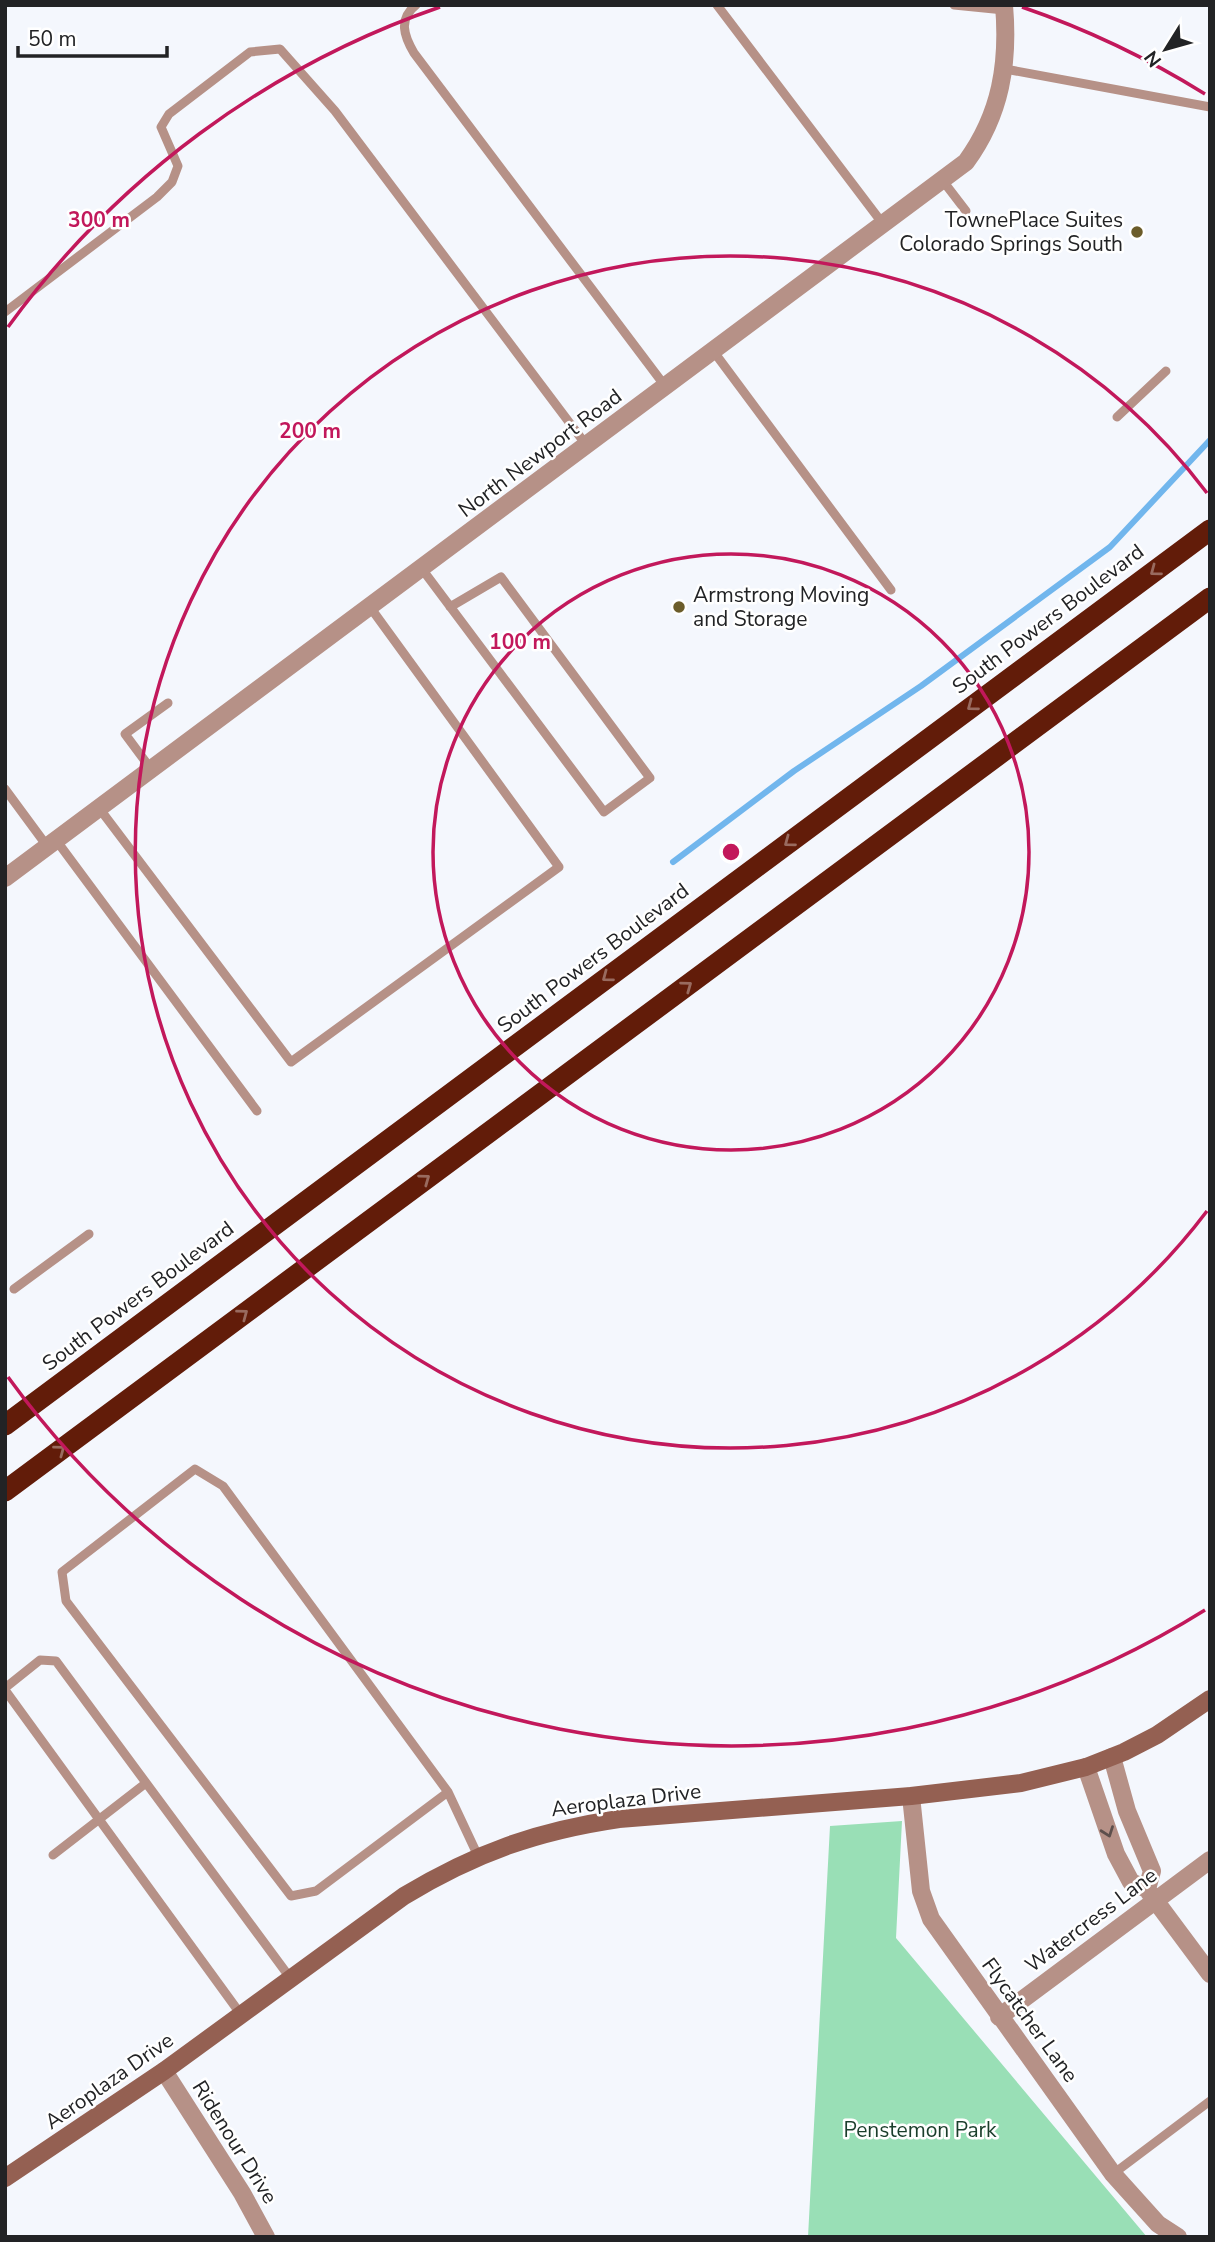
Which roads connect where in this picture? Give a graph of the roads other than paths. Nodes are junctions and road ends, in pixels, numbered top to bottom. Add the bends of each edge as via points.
1 (416, 5) edge
2 (717, 5) edge
3 (954, 5) edge
4 (1004, 8) edge
5 (1005, 69) junction
6 (1210, 107) edge
7 (943, 181) junction
8 (966, 211) dead end
9 (884, 226) junction
10 (5, 312) edge
11 (713, 352) junction
12 (1166, 371) dead end
13 (666, 388) junction
14 (1117, 417) dead end
15 (587, 446) junction
16 (1210, 530) edge
17 (422, 569) junction
18 (891, 590) dead end
19 (1210, 598) edge
20 (370, 607) junction
21 (450, 607) junction
22 (168, 703) dead end
23 (151, 769) junction
24 (5, 789) edge
25 (99, 808) junction
26 (52, 843) junction
27 (5, 878) edge
28 (257, 1111) dead end
29 (89, 1234) dead end
30 (14, 1289) dead end
31 (5, 1425) edge
32 (5, 1491) edge
33 (5, 1689) edge
34 (1210, 1699) edge
35 (1112, 1757) junction
36 (1086, 1767) junction
37 (146, 1783) junction
38 (448, 1792) junction
39 (911, 1796) junction
40 (99, 1819) junction
41 (53, 1854) dead end
42 (478, 1856) junction
43 (1210, 1860) edge
44 (1151, 1895) junction
45 (1210, 1974) edge
46 (292, 1980) junction
47 (242, 2016) junction
48 (999, 2017) junction
49 (164, 2071) junction
50 (1210, 2101) edge
51 (1113, 2174) junction
52 (5, 2178) edge
53 (266, 2237) edge
54 (1178, 2237) edge

1 - 13 lane via 403,25 414,53
2 - 9 lane
3 - 4 lane
4 - 5 street, North Newport Road
5 - 6 lane
5 - 7 street, North Newport Road via 990,124 966,162
7 - 8 lane
7 - 9 street, North Newport Road
9 - 11 street, North Newport Road
10 - 15 lane via 172,183 178,166 161,127 169,114 250,52 280,49 335,111
11 - 13 street, North Newport Road
11 - 18 lane
12 - 14 lane
13 - 15 street, North Newport Road
15 - 17 street, North Newport Road
16 -> 31 highway, South Powers Boulevard
17 - 20 street, North Newport Road
17 - 21 lane
32 -> 19 highway
20 - 23 street, North Newport Road
20 - 25 lane via 559,867 291,1062
21 - 21 lane via 500,577 650,778 604,812
22 - 23 lane via 125,734
23 - 25 street, North Newport Road
24 - 26 lane
25 - 26 street, North Newport Road
26 - 27 street, North Newport Road
26 - 28 lane
29 - 30 lane
33 - 37 lane via 40,1660 56,1661
33 - 40 lane
34 - 35 street, Aeroplaza Drive via 1157,1735
35 - 36 street, Aeroplaza Drive
35 - 44 street via 1127,1811 1152,1871
36 - 39 street, Aeroplaza Drive via 1021,1783
36 -> 44 street via 1116,1854 1131,1882
37 - 40 lane
37 - 46 lane
38 - 38 lane via 223,1486 195,1469 62,1572 66,1601 292,1896 316,1891
38 - 42 lane
39 - 42 street, Aeroplaza Drive via 619,1819 530,1836
39 - 48 street, Flycatcher Lane via 924,1903
40 - 41 lane
40 - 47 lane
42 - 46 street, Aeroplaza Drive via 404,1896
43 - 44 street, Watercress Lane
44 - 45 street
44 - 48 street, Watercress Lane
46 - 47 street, Aeroplaza Drive
47 - 49 street, Aeroplaza Drive
48 - 51 street, Flycatcher Lane
49 - 52 street, Aeroplaza Drive
49 - 53 street, Ridenour Drive
50 - 51 lane
51 - 54 street, Flycatcher Lane via 1158,2224

